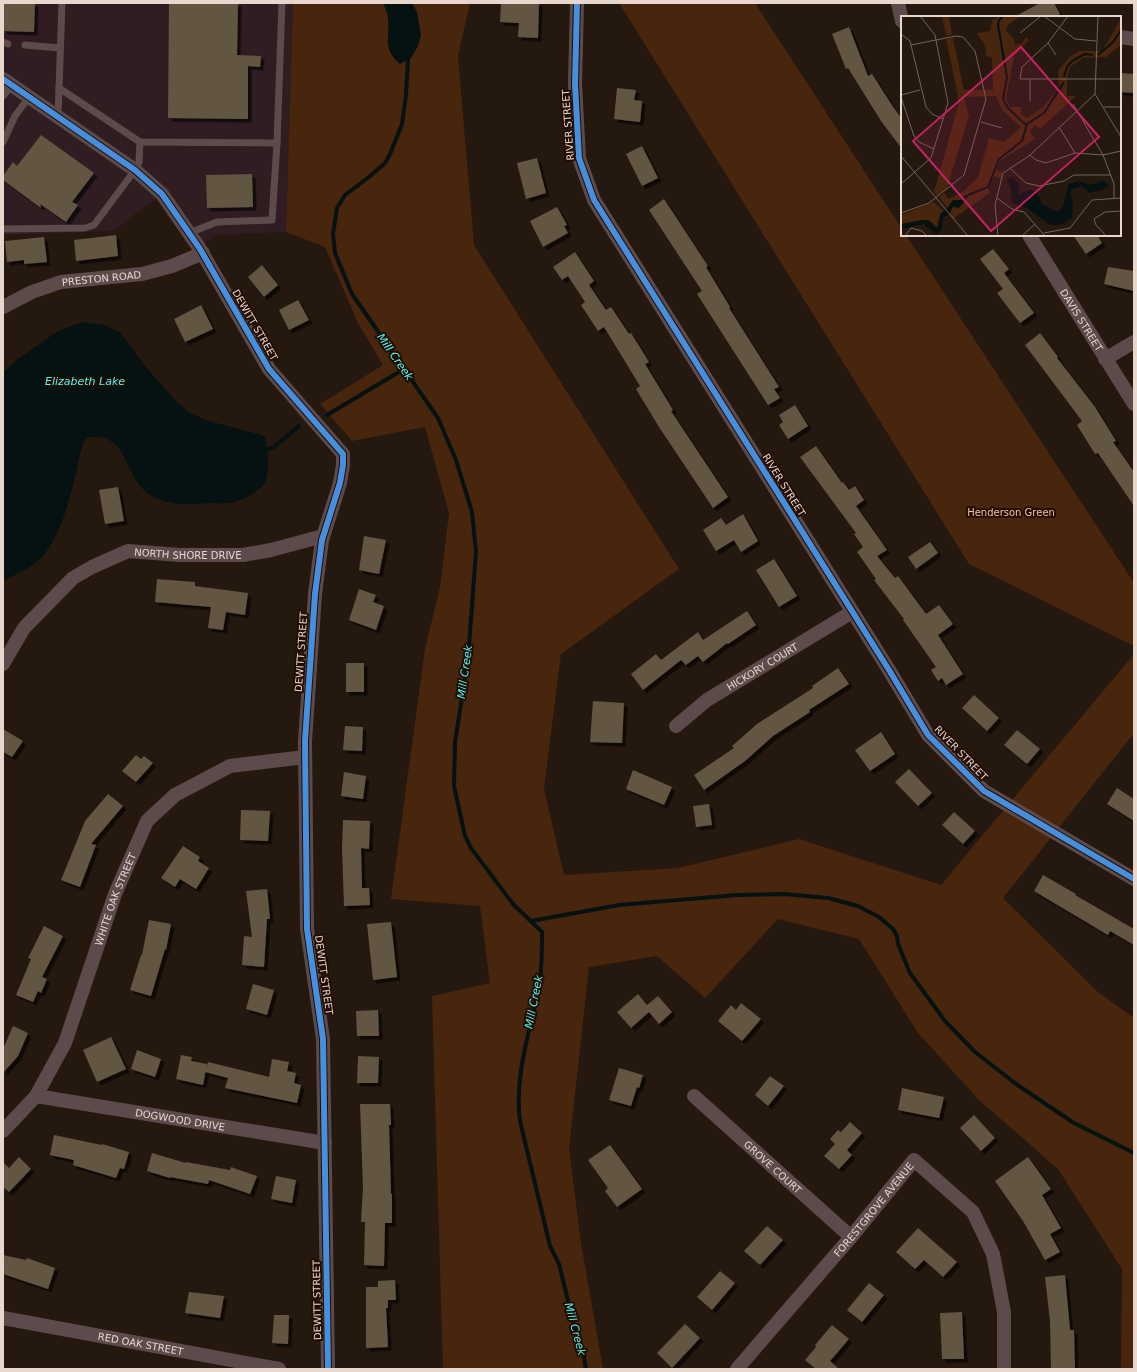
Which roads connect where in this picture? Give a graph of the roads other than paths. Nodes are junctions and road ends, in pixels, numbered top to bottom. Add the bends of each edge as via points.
1 (62, 3) edge
2 (282, 3) edge
3 (576, 3) edge
4 (898, 3) edge
5 (901, 16) edge
6 (1121, 37) edge
7 (1134, 39) edge
8 (25, 45) dead end
9 (60, 48) junction
10 (8, 82) edge
11 (59, 88) junction
12 (3, 96) edge
13 (29, 97) junction
14 (58, 117) junction
15 (3, 142) edge
16 (140, 142) junction
17 (277, 143) junction
18 (135, 170) junction
19 (3, 229) edge
20 (189, 233) junction
21 (1030, 236) edge
22 (202, 253) junction
23 (3, 307) edge
24 (1134, 342) edge
25 (1105, 359) junction
26 (1134, 404) edge
27 (323, 536) junction
28 (852, 612) junction
29 (3, 664) edge
30 (676, 726) dead end
31 (305, 757) junction
32 (1134, 879) edge
33 (36, 1096) junction
34 (694, 1096) dead end
35 (3, 1131) edge
36 (324, 1144) junction
37 (851, 1237) junction
38 (3, 1318) edge
39 (279, 1369) edge
40 (328, 1369) edge
41 (737, 1369) edge
42 (1004, 1369) edge

1 - 9 lane
2 - 17 lane
3 - 28 street, RIVER STREET via 575,84 579,158 594,200
4 - 5 street
6 - 7 street
8 - 9 lane
9 - 11 lane
10 - 12 lane
10 - 13 street, DEWITT STREET
11 - 14 lane
11 - 16 lane
13 - 14 street, DEWITT STREET
13 - 15 lane via 15,116
14 - 18 street, DEWITT STREET
16 - 17 lane
16 - 18 lane via 139,162
17 - 20 lane via 272,220 217,222
18 - 19 lane via 94,225 84,228
18 - 20 street, DEWITT STREET via 162,194
20 - 22 street, DEWITT STREET
21 - 25 street, DAVIS STREET
22 - 23 street, PRESTON ROAD via 172,266 142,274 62,282 32,292
22 - 27 street, DEWITT STREET via 269,370 343,454 344,465 340,483
24 - 25 street
25 - 26 street, DAVIS STREET
27 - 29 street, NORTH SHORE DRIVE via 243,555 180,555 128,551 73,578 24,628
27 - 31 street, DEWITT STREET via 314,594
28 - 30 street, HICKORY COURT via 707,700
28 - 32 street, RIVER STREET via 928,735 984,791
31 - 33 street, WHITE OAK STREET via 230,766 175,795 147,821 115,894 65,1043
31 - 36 street, DEWITT STREET via 308,929 323,1039
33 - 35 street, WHITE OAK STREET
33 - 36 street, DOGWOOD DRIVE
34 - 37 street, GROVE COURT
36 - 40 street, DEWITT STREET
37 - 41 street, FORESTGROVE AVENUE
37 - 42 street, FORESTGROVE AVENUE via 914,1160 973,1212 993,1254 1004,1312
38 - 39 street, RED OAK STREET

